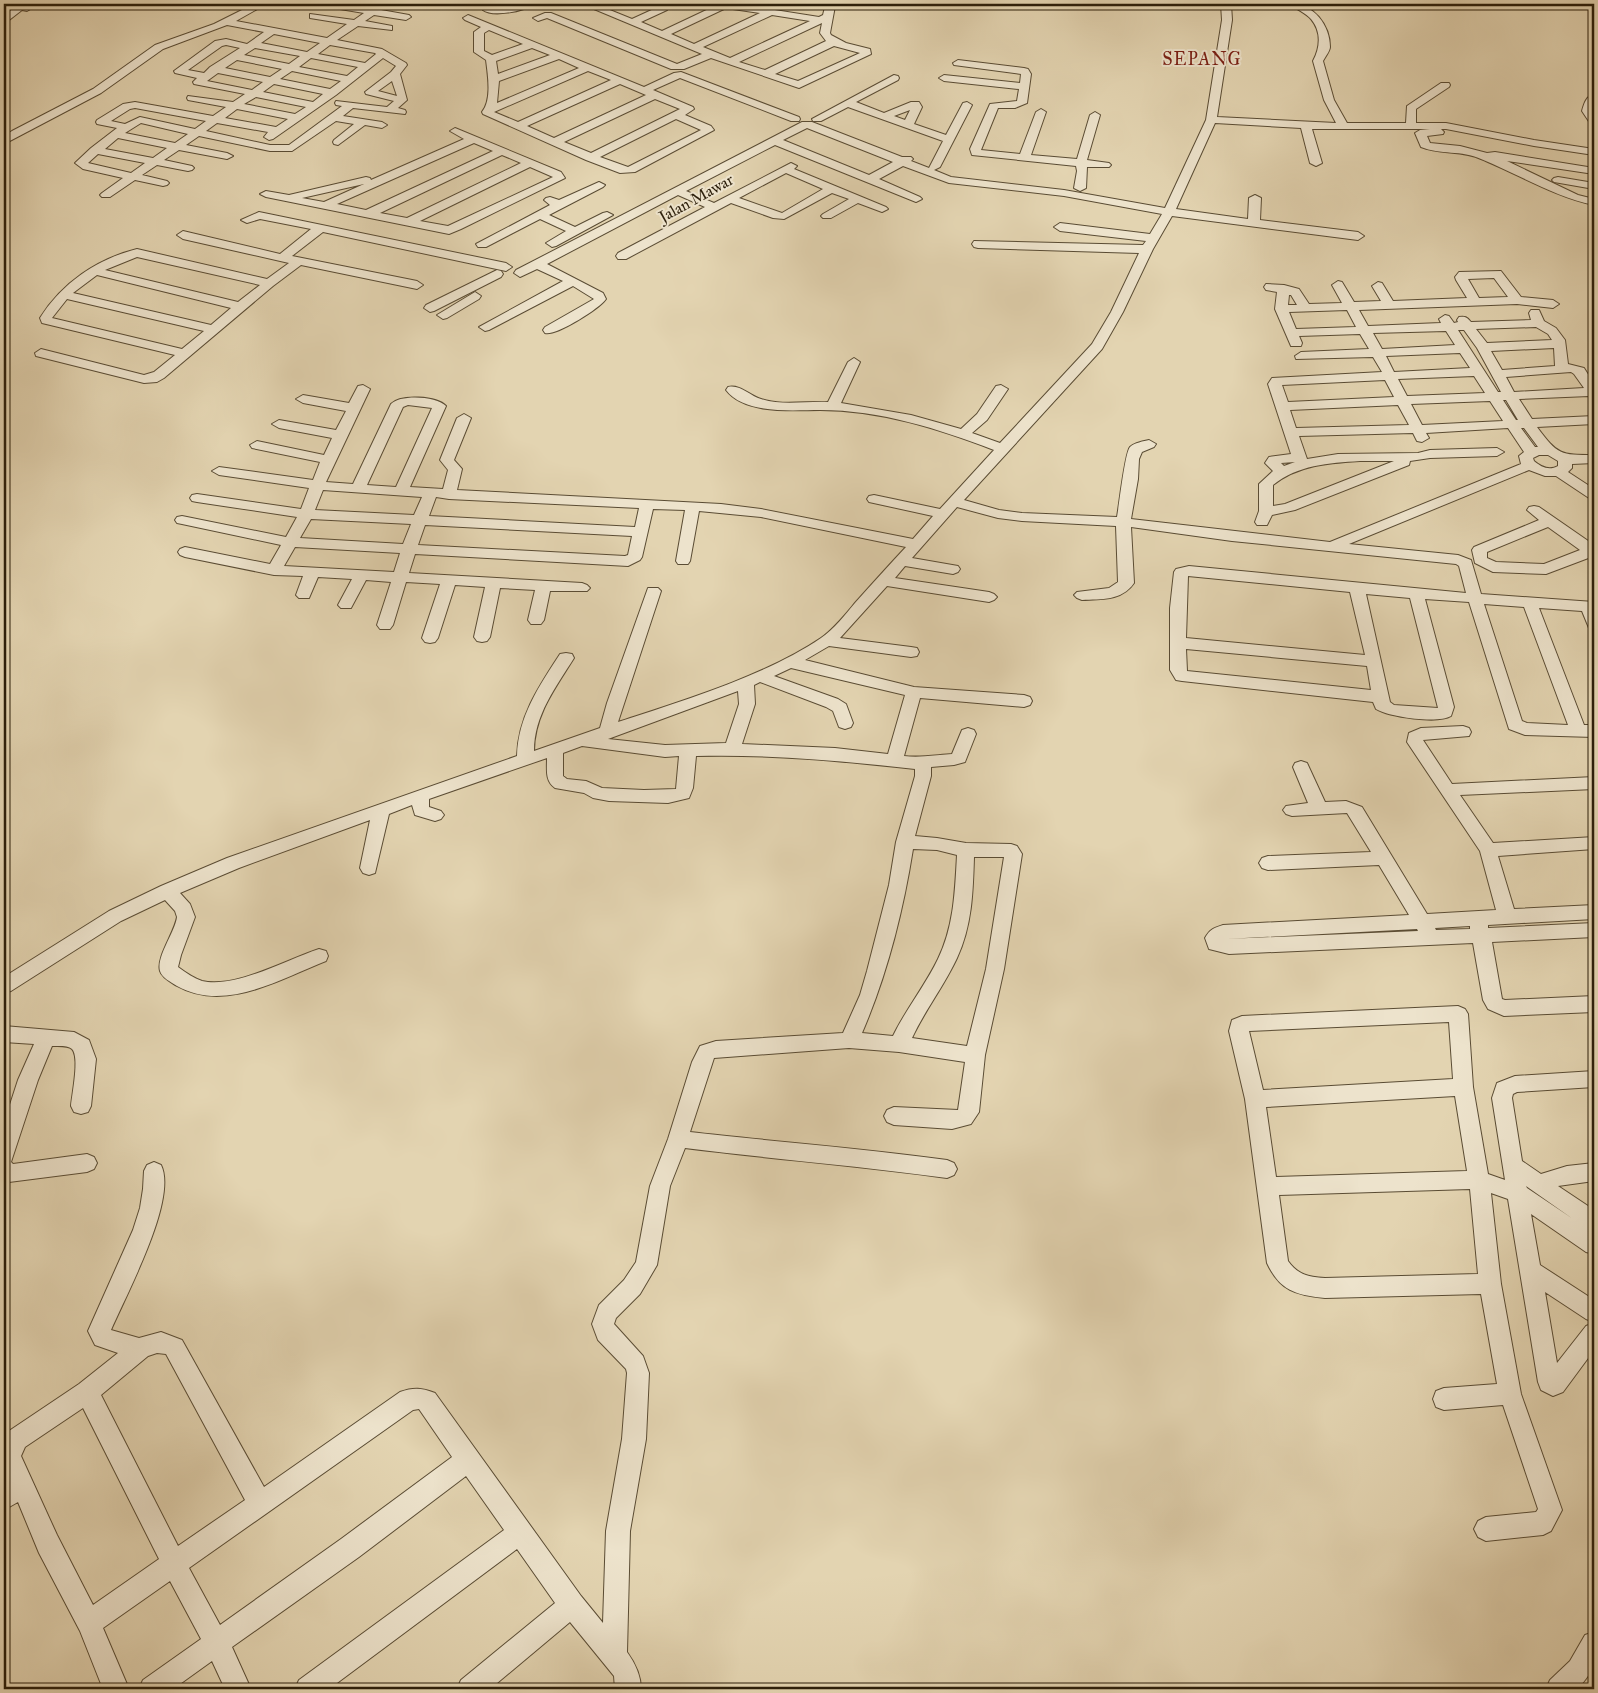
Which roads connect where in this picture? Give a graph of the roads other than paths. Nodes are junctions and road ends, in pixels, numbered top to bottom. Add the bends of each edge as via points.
1 (261, 4) edge
2 (328, 4) edge
3 (383, 4) edge
4 (414, 4) edge
5 (492, 4) edge
6 (528, 4) edge
7 (587, 4) edge
8 (653, 4) edge
9 (722, 4) edge
10 (828, 4) edge
11 (1226, 4) edge
12 (1296, 4) edge
13 (4, 6) edge
14 (430, 6) dead end
15 (669, 6) edge
16 (372, 12) junction
17 (771, 12) junction
18 (313, 16) dead end
19 (406, 17) dead end
20 (468, 18) dead end
21 (824, 19) junction
22 (4, 21) edge
23 (228, 22) junction
24 (634, 22) junction
25 (354, 24) junction
26 (217, 26) junction
27 (289, 26) dead end
28 (486, 27) junction
29 (389, 28) dead end
30 (267, 34) junction
31 (338, 34) junction
32 (664, 34) junction
33 (721, 34) junction
34 (379, 42) dead end
35 (833, 42) junction
36 (324, 44) junction
37 (250, 45) junction
38 (530, 45) junction
39 (695, 47) junction
40 (760, 48) junction
41 (310, 54) junction
42 (382, 54) junction
43 (234, 56) junction
44 (557, 56) junction
45 (715, 56) junction
46 (492, 59) junction
47 (730, 62) junction
48 (958, 63) dead end
49 (367, 66) junction
50 (293, 67) junction
51 (587, 68) junction
52 (214, 69) junction
53 (678, 71) junction
54 (395, 74) junction
55 (766, 74) junction
56 (880, 74) dead end
57 (204, 76) junction
58 (894, 78) dead end
59 (944, 78) dead end
60 (494, 79) junction
61 (275, 80) junction
62 (349, 80) junction
63 (618, 81) junction
64 (1445, 84) dead end
65 (1025, 87) junction
66 (644, 91) junction
67 (255, 93) junction
68 (332, 93) junction
69 (590, 94) junction
70 (1594, 97) edge
71 (192, 98) dead end
72 (402, 100) junction
73 (318, 102) junction
74 (848, 103) junction
75 (235, 105) junction
76 (351, 105) junction
77 (968, 105) dead end
78 (491, 109) junction
79 (624, 109) junction
80 (689, 109) junction
81 (390, 110) junction
82 (404, 112) dead end
83 (1041, 112) dead end
84 (1095, 115) dead end
85 (677, 116) junction
86 (886, 116) junction
87 (296, 117) junction
88 (333, 117) junction
89 (216, 118) junction
90 (806, 119) junction
91 (1211, 120) junction
92 (1594, 121) edge
93 (363, 122) junction
94 (382, 125) dead end
95 (908, 125) junction
96 (518, 126) junction
97 (1306, 126) junction
98 (1343, 126) junction
99 (1410, 126) junction
100 (705, 127) junction
101 (122, 131) junction
102 (278, 131) junction
103 (455, 131) dead end
104 (196, 133) junction
105 (473, 139) junction
106 (949, 140) junction
107 (4, 141) edge
108 (776, 141) junction
109 (338, 142) dead end
110 (554, 142) junction
111 (258, 145) junction
112 (178, 146) junction
113 (1594, 148) edge
114 (95, 150) junction
115 (1578, 150) junction
116 (501, 151) junction
117 (1594, 152) edge
118 (1558, 153) junction
119 (227, 156) dead end
120 (1594, 157) edge
121 (590, 158) junction
122 (1024, 158) junction
123 (1496, 159) junction
124 (905, 160) junction
125 (156, 161) junction
126 (530, 163) junction
127 (1081, 163) junction
128 (1316, 163) dead end
129 (1105, 165) dead end
130 (1558, 166) junction
131 (934, 167) junction
132 (188, 168) dead end
133 (1594, 171) edge
134 (394, 176) junction
135 (133, 177) junction
136 (870, 180) junction
137 (991, 182) junction
138 (163, 183) dead end
139 (1558, 185) junction
140 (599, 186) dead end
141 (1594, 186) edge
142 (1080, 188) junction
143 (682, 189) junction
144 (830, 189) junction
145 (532, 191) junction
146 (266, 194) dead end
147 (1098, 194) junction
148 (106, 195) dead end
149 (288, 198) junction
150 (1255, 198) dead end
151 (858, 199) junction
152 (916, 199) dead end
153 (722, 202) junction
154 (1594, 202) edge
155 (326, 205) junction
156 (498, 207) junction
157 (1171, 207) junction
158 (882, 209) dead end
159 (550, 210) junction
160 (370, 213) junction
161 (827, 216) dead end
162 (1203, 216) junction
163 (528, 221) junction
164 (408, 222) junction
165 (1254, 223) junction
166 (1060, 228) dead end
167 (578, 229) junction
168 (1201, 230) dead end
169 (183, 235) dead end
170 (1358, 236) dead end
171 (1151, 243) junction
172 (482, 244) dead end
173 (978, 244) dead end
174 (257, 252) junction
175 (622, 256) dead end
176 (282, 258) junction
177 (298, 262) junction
178 (537, 264) junction
179 (94, 271) junction
180 (506, 272) junction
181 (230, 274) junction
182 (573, 281) junction
183 (269, 283) junction
184 (417, 285) dead end
185 (1338, 285) dead end
186 (1378, 286) dead end
187 (1270, 287) dead end
188 (1284, 290) junction
189 (64, 294) junction
190 (1517, 300) junction
191 (1476, 302) junction
192 (1532, 302) junction
193 (1435, 303) junction
194 (1450, 303) junction
195 (1389, 304) junction
196 (1553, 304) dead end
197 (1350, 306) junction
198 (242, 307) junction
199 (1305, 307) junction
200 (430, 308) dead end
201 (1281, 309) junction
202 (443, 314) dead end
203 (1538, 323) junction
204 (1467, 325) junction
205 (1449, 326) junction
206 (485, 327) dead end
207 (1364, 329) junction
208 (215, 330) junction
209 (549, 330) dead end
210 (1291, 333) junction
211 (1560, 344) junction
212 (1483, 347) junction
213 (1463, 349) junction
214 (41, 353) dead end
215 (1378, 353) junction
216 (185, 354) junction
217 (1301, 356) junction
218 (854, 362) dead end
219 (1562, 368) junction
220 (1478, 372) junction
221 (1498, 374) junction
222 (1390, 377) junction
223 (1313, 380) junction
224 (1001, 389) dead end
225 (363, 390) dead end
226 (733, 390) dead end
227 (1593, 393) edge
228 (1510, 396) junction
229 (1494, 397) junction
230 (303, 400) dead end
231 (1403, 401) junction
232 (833, 406) junction
233 (1284, 406) junction
234 (353, 408) junction
235 (464, 418) dead end
236 (1594, 420) edge
237 (279, 424) dead end
238 (1529, 424) junction
239 (1513, 425) junction
240 (1417, 429) junction
241 (1292, 432) junction
242 (963, 434) junction
243 (340, 435) junction
244 (1149, 444) dead end
245 (257, 445) dead end
246 (1004, 449) junction
247 (1548, 451) junction
248 (1497, 452) dead end
249 (1424, 456) junction
250 (1531, 458) junction
251 (1594, 459) edge
252 (328, 460) junction
253 (1301, 460) junction
254 (1562, 466) junction
255 (219, 471) dead end
256 (316, 485) junction
257 (358, 489) junction
258 (401, 492) junction
259 (430, 494) junction
260 (449, 495) junction
261 (1594, 495) edge
262 (198, 498) dead end
263 (874, 499) dead end
264 (954, 502) junction
265 (647, 504) junction
266 (693, 506) junction
267 (1534, 510) dead end
268 (306, 514) junction
269 (943, 514) junction
270 (182, 520) dead end
271 (420, 520) junction
272 (1123, 522) junction
273 (1550, 522) junction
274 (641, 532) junction
275 (290, 542) junction
276 (916, 544) junction
277 (1331, 546) junction
278 (409, 548) junction
279 (1593, 551) edge
280 (185, 552) dead end
281 (903, 560) junction
282 (683, 561) dead end
283 (953, 569) dead end
284 (274, 570) junction
285 (312, 572) junction
286 (360, 576) junction
287 (400, 577) junction
288 (449, 581) junction
289 (885, 581) junction
290 (494, 583) junction
291 (543, 586) junction
292 (582, 588) dead end
293 (1357, 588) junction
294 (653, 592) dead end
295 (1416, 594) junction
296 (1082, 595) dead end
297 (304, 596) dead end
298 (989, 597) dead end
299 (1475, 598) junction
300 (1530, 603) junction
301 (346, 605) dead end
302 (1591, 607) edge
303 (536, 620) dead end
304 (1594, 624) edge
305 (385, 625) dead end
306 (482, 637) dead end
307 (430, 638) dead end
308 (827, 641) junction
309 (1179, 643) junction
310 (911, 652) dead end
311 (566, 658) dead end
312 (1374, 661) junction
313 (790, 662) junction
314 (753, 679) junction
315 (914, 692) junction
316 (1381, 697) junction
317 (1024, 701) dead end
318 (845, 723) dead end
319 (1586, 731) edge
320 (1463, 732) dead end
321 (607, 733) junction
322 (968, 734) dead end
323 (582, 742) junction
324 (732, 748) junction
325 (555, 750) junction
326 (688, 750) junction
327 (525, 760) junction
328 (895, 760) junction
329 (920, 764) junction
330 (1301, 767) dead end
331 (1594, 783) edge
332 (1447, 790) junction
333 (420, 796) junction
334 (1319, 808) junction
335 (381, 810) junction
336 (1292, 810) dead end
337 (435, 815) dead end
338 (905, 842) junction
339 (1594, 843) edge
340 (966, 850) junction
341 (1488, 850) junction
342 (1382, 858) junction
343 (1268, 863) dead end
344 (369, 868) dead end
345 (167, 890) junction
346 (1594, 912) edge
347 (1507, 916) junction
348 (1479, 926) junction
349 (1427, 929) junction
350 (1594, 930) edge
351 (319, 956) dead end
352 (4, 986) edge
353 (1594, 1004) edge
354 (4, 1034) edge
355 (47, 1037) junction
356 (849, 1040) junction
357 (899, 1044) junction
358 (975, 1056) junction
359 (1594, 1080) edge
360 (1464, 1088) junction
361 (1255, 1099) junction
362 (81, 1106) dead end
363 (894, 1116) dead end
364 (678, 1139) junction
365 (4, 1156) edge
366 (87, 1163) dead end
367 (1512, 1165) junction
368 (4, 1168) edge
369 (947, 1168) dead end
370 (154, 1171) dead end
371 (1594, 1172) edge
372 (1479, 1180) junction
373 (1541, 1184) junction
374 (1269, 1186) junction
375 (1517, 1193) junction
376 (1568, 1216) junction
377 (1594, 1222) edge
378 (1594, 1245) edge
379 (1531, 1271) junction
380 (1490, 1284) junction
381 (1594, 1312) edge
382 (1594, 1333) edge
383 (140, 1349) junction
384 (87, 1392) junction
385 (1510, 1394) junction
386 (1444, 1399) dead end
387 (468, 1460) junction
388 (13, 1492) edge
389 (260, 1504) junction
390 (1486, 1529) dead end
391 (520, 1533) junction
392 (174, 1562) junction
393 (572, 1605) junction
394 (89, 1623) junction
395 (217, 1644) junction
396 (1594, 1644) edge
397 (614, 1656) junction
398 (116, 1689) edge
399 (152, 1689) edge
400 (238, 1689) edge
401 (308, 1689) edge
402 (470, 1689) edge
403 (628, 1689) edge
404 (1559, 1689) edge

1 - 23 street
2 - 16 street
3 - 16 street
4 - 14 street
5 - 6 street via 488,10 517,10
7 - 24 street
8 - 15 street
9 - 17 street
9 - 32 street
10 - 21 street
11 - 91 street via 1227,20
12 - 98 street via 1314,16 1321,27 1325,48 1318,61 1329,100
13 - 22 street via 23,8
15 - 24 street
16 - 19 street
16 - 25 street
17 - 21 street
17 - 33 street
18 - 25 street
20 - 28 street
21 - 35 street via 826,37
21 - 40 street
23 - 26 street
23 - 30 street
24 - 32 street
25 - 29 street
25 - 31 street
26 - 30 street
26 - 107 street via 154,50 97,91
27 - 31 street
28 - 38 street
28 - 46 street via 479,32 479,52
30 - 36 street
30 - 37 street
31 - 34 street
31 - 36 street
32 - 39 street
33 - 39 street
33 - 40 street
35 - 55 street
35 - 55 street via 867,53 804,84
36 - 41 street
36 - 42 street
37 - 41 street
37 - 43 street
37 - 57 street via 219,44 179,71
38 - 44 street
38 - 46 street
39 - 45 street
40 - 47 street
41 - 49 street
41 - 50 street
42 - 49 street
42 - 54 street via 402,65
43 - 50 street
43 - 52 street
44 - 51 street
44 - 60 street
45 - 47 street
45 - 53 street
46 - 60 street
47 - 55 street
48 - 65 street via 1024,71
49 - 62 street
50 - 61 street
50 - 62 street
51 - 63 street
51 - 78 street
52 - 57 street
52 - 61 street
53 - 53 street via 538,18 548,15
53 - 66 street
53 - 90 street
54 - 72 street
54 - 72 street via 370,92
56 - 90 street
57 - 67 street via 198,82
58 - 74 street
59 - 65 street
60 - 78 street
61 - 67 street
61 - 68 street
62 - 68 street
63 - 66 street
63 - 69 street
64 - 99 street via 1411,108
65 - 122 street via 1020,105 994,106 975,150 980,154
66 - 79 street
66 - 80 street
67 - 73 street
67 - 75 street
68 - 73 street
69 - 79 street
69 - 96 street
70 - 92 street via 1587,111
71 - 75 street
72 - 81 street
73 - 76 street
73 - 87 street
74 - 86 street
74 - 90 street
75 - 87 street
75 - 89 street
76 - 81 street
76 - 88 street
77 - 106 street
78 - 96 street via 487,112 489,114
79 - 110 street
80 - 85 street
80 - 100 street via 713,120
81 - 82 street
83 - 122 street
84 - 127 street
85 - 100 street
85 - 121 street
86 - 95 street
86 - 95 street via 915,104 917,107
87 - 102 street
88 - 93 street
88 - 111 street via 292,148
89 - 101 street via 134,105 102,120
89 - 102 street
89 - 104 street
90 - 108 street
90 - 124 street
90 - 167 street
91 - 97 street
91 - 157 street
93 - 94 street
93 - 109 street
95 - 106 street
96 - 110 street
97 - 98 street
97 - 128 street
98 - 99 street
99 - 115 street via 1454,126
100 - 121 street via 708,131 628,171
101 - 104 street via 140,120
101 - 112 street
101 - 114 street
102 - 111 street
103 - 105 street
104 - 111 street
104 - 112 street
105 - 116 street
105 - 134 street
106 - 131 street
108 - 136 street
108 - 143 street
110 - 121 street
112 - 119 street
112 - 125 street
113 - 115 street
114 - 125 street
114 - 135 street via 81,163 83,165
115 - 117 street
116 - 126 street
116 - 160 street
118 - 120 street
118 - 123 street via 1457,133 1420,133 1427,146
118 - 130 street
122 - 127 street
123 - 130 street
123 - 139 street
124 - 131 street
124 - 136 street
124 - 137 street via 949,180
125 - 132 street
125 - 135 street
126 - 145 street via 560,176
126 - 164 street
127 - 129 street
127 - 142 street
130 - 133 street
130 - 139 street
131 - 137 street
134 - 149 street
134 - 155 street
135 - 138 street
135 - 148 street
136 - 152 street
137 - 142 street
137 - 147 street
139 - 141 street
139 - 154 street via 1578,199
140 - 159 street
142 - 147 street
143 - 153 street
143 - 178 street
144 - 151 street
144 - 153 street via 784,216 770,216
144 - 153 street, Jalan Mawar via 788,168
145 - 156 street
145 - 159 street
146 - 149 street
147 - 157 street
149 - 155 street
150 - 165 street
151 - 158 street
151 - 161 street
153 - 175 street, Jalan Mawar
155 - 160 street
156 - 163 street
156 - 164 street via 449,230
157 - 162 street
157 - 171 street
159 - 163 street
159 - 167 street
160 - 164 street
162 - 165 street
162 - 168 street
163 - 172 street
165 - 170 street
166 - 171 street
167 - 180 street
169 - 174 street
171 - 173 street via 1093,249
171 - 246 street via 1097,346
174 - 176 street
174 - 181 street
176 - 177 street
176 - 180 street via 315,232
177 - 183 street
177 - 184 street
178 - 180 street
178 - 182 street
179 - 181 street via 115,259 136,253
179 - 189 street
179 - 198 street
180 - 200 street
180 - 202 street
181 - 183 street
182 - 206 street
182 - 209 street via 599,296 600,302
183 - 198 street
185 - 197 street
186 - 195 street
187 - 188 street
188 - 199 street via 1295,292
188 - 201 street
189 - 208 street
189 - 216 street via 47,314 46,320
190 - 191 street
190 - 191 street via 1497,274 1463,275 1462,280
190 - 192 street
191 - 194 street
192 - 196 street
192 - 203 street
193 - 194 street
193 - 195 street
193 - 205 street
194 - 204 street
195 - 197 street
197 - 199 street
197 - 207 street
198 - 208 street
199 - 201 street
201 - 210 street
203 - 204 street
203 - 211 street via 1554,331
204 - 205 street
204 - 212 street
205 - 207 street
205 - 213 street
207 - 210 street
207 - 215 street
208 - 216 street
210 - 217 street
211 - 212 street
211 - 219 street
212 - 221 street
213 - 215 street
213 - 220 street
214 - 216 street via 148,379 159,375
215 - 217 street
215 - 222 street
217 - 223 street
218 - 232 street
219 - 221 street
219 - 227 street via 1579,371
220 - 222 street
220 - 229 street
221 - 228 street
222 - 223 street
222 - 231 street
223 - 233 street via 1277,381
224 - 242 street via 982,417
225 - 234 street
226 - 232 street via 743,398 763,405
227 - 228 street
228 - 229 street
228 - 238 street
229 - 231 street
229 - 239 street
230 - 234 street
231 - 233 street
231 - 240 street
232 - 242 street via 898,416
233 - 241 street
234 - 243 street
235 - 260 street via 447,460 455,469
236 - 238 street
237 - 243 street
238 - 239 street
238 - 247 street
239 - 240 street
239 - 250 street
240 - 241 street
240 - 249 street
241 - 253 street
242 - 246 street
243 - 252 street
244 - 272 street via 1136,449 1134,454
245 - 252 street
246 - 264 street
247 - 250 street
247 - 254 street via 1558,455
248 - 249 street
249 - 253 street
249 - 253 street via 1264,516 1266,484
250 - 254 street via 1543,472
250 - 277 street via 1431,507
251 - 254 street
252 - 256 street
254 - 261 street
255 - 256 street
256 - 257 street
256 - 268 street
257 - 258 street
257 - 258 street via 398,404 407,401 435,404 439,406 438,410
258 - 259 street
259 - 260 street
259 - 271 street
260 - 265 street
262 - 268 street
263 - 269 street
264 - 269 street
264 - 272 street via 1022,517
265 - 266 street
265 - 274 street
266 - 276 street via 761,513
266 - 282 street
267 - 273 street
268 - 271 street
268 - 275 street
269 - 276 street
270 - 275 street
271 - 274 street
271 - 278 street
272 - 277 street
272 - 296 street via 1126,583 1122,588 1102,594
273 - 279 street
273 - 279 street via 1479,550 1480,560 1493,567 1546,569
274 - 278 street via 635,557 628,561
275 - 278 street
275 - 284 street
276 - 281 street
277 - 299 street via 1463,561
278 - 287 street
280 - 284 street
281 - 283 street
281 - 289 street
284 - 285 street
285 - 286 street
285 - 297 street
286 - 287 street
286 - 301 street
287 - 288 street
287 - 305 street
288 - 290 street
288 - 307 street
289 - 298 street
289 - 308 street
290 - 291 street
290 - 306 street
291 - 292 street
291 - 303 street
293 - 295 street
293 - 309 street via 1181,572
293 - 312 street
294 - 321 street
295 - 299 street
295 - 316 street via 1446,712 1390,710 1382,705
299 - 300 street
299 - 319 street via 1515,725 1525,729
300 - 302 street
300 - 319 street
302 - 304 street
308 - 310 street
308 - 313 street
309 - 312 street
309 - 316 street via 1178,670 1182,676
311 - 327 street via 546,688 526,731
312 - 316 street
313 - 314 street
313 - 315 street
314 - 318 street via 832,702 840,708
314 - 321 street
314 - 324 street
315 - 317 street
315 - 328 street
320 - 332 street via 1415,737 1418,748
321 - 323 street
322 - 329 street via 959,758 936,759
323 - 325 street
323 - 326 street via 638,749
324 - 326 street
324 - 328 street
325 - 326 street via 555,776 564,786 585,787 602,794 664,797 683,794
325 - 327 street
327 - 333 street
328 - 329 street
329 - 338 street via 922,776
330 - 334 street
331 - 332 street
332 - 341 street
333 - 335 street
333 - 337 street via 421,811
334 - 336 street
334 - 342 street via 1352,808
335 - 344 street
335 - 345 street
338 - 340 street
338 - 356 street via 898,885 876,971
339 - 341 street
340 - 357 street via 964,893 956,939
340 - 358 street via 1011,851 1013,854 995,969
341 - 347 street
342 - 343 street
342 - 349 street
345 - 351 street via 187,916 171,952 169,970 191,984 207,989 240,984
345 - 352 street via 115,916
346 - 347 street
347 - 348 street
348 - 349 street
348 - 350 street
348 - 353 street via 1495,1004 1504,1008
349 - 349 street via 1229,947 1216,944 1214,938 1223,932
354 - 355 street
355 - 362 street via 74,1040 82,1046 86,1066
355 - 365 street via 20,1101
356 - 357 street
356 - 364 street via 707,1052
357 - 358 street
358 - 363 street via 969,1112 964,1118
359 - 367 street via 1515,1084 1504,1089 1502,1098
360 - 361 street
360 - 361 street via 1458,1014 1242,1024 1239,1031
360 - 372 street
361 - 374 street
364 - 369 street
364 - 397 street via 660,1186 646,1265 632,1287 608,1312 603,1324 606,1333 635,1362 638,1373 634,1439 618,1531
366 - 368 street via 9,1173
367 - 373 street
367 - 375 street
370 - 383 street via 154,1192 146,1222 99,1331 103,1338 112,1342
371 - 373 street via 1569,1173
372 - 374 street
372 - 375 street
372 - 380 street
373 - 376 street
374 - 380 street via 1278,1263 1294,1282 1325,1288
375 - 376 street
375 - 379 street
376 - 377 street
376 - 378 street
379 - 381 street
379 - 382 street via 1549,1382 1555,1384
380 - 385 street
383 - 384 street
383 - 389 street via 149,1343 164,1342 174,1347
384 - 388 street via 10,1447
384 - 392 street
385 - 386 street
385 - 390 street via 1550,1510 1543,1523
387 - 389 street via 426,1401 420,1398 408,1400
387 - 391 street
387 - 395 street
388 - 394 street via 48,1544
389 - 392 street
391 - 393 street
391 - 401 street
392 - 394 street
392 - 395 street
393 - 397 street
393 - 402 street
394 - 398 street
395 - 399 street
395 - 400 street
396 - 404 street via 1579,1670
397 - 403 street via 624,1669

